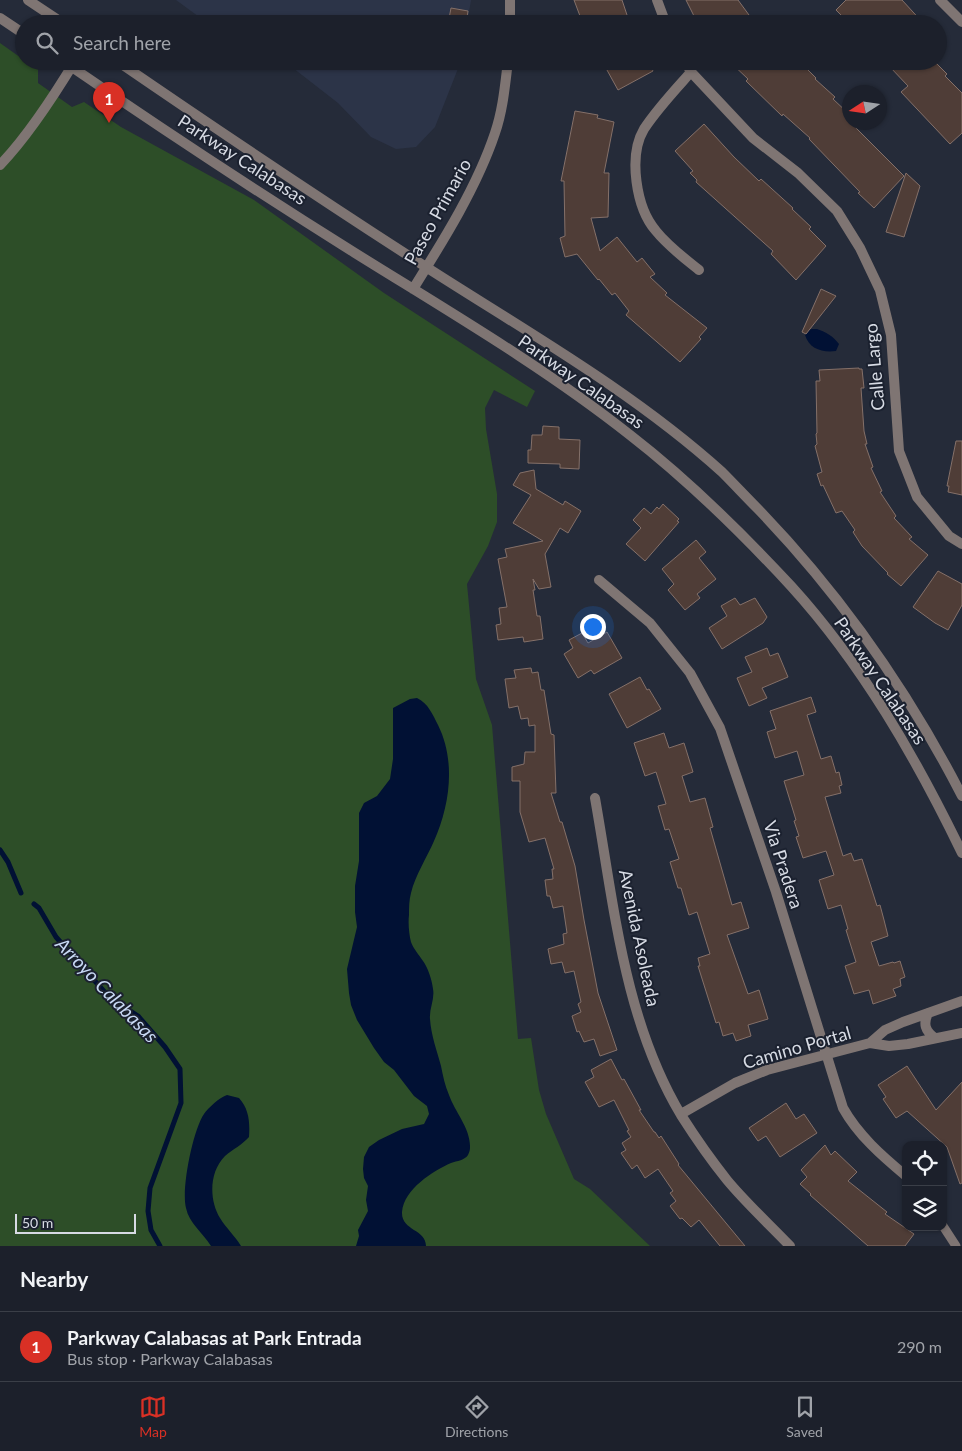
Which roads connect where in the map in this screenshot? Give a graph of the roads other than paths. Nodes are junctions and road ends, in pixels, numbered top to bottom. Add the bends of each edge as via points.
1 (28, 0) edge
2 (510, 0) edge
3 (656, 0) edge
4 (940, 0) edge
5 (50, 15) edge
6 (510, 15) edge
7 (662, 15) edge
8 (0, 18) edge
9 (962, 22) edge
10 (15, 28) edge
11 (67, 70) edge
12 (80, 70) edge
13 (130, 70) edge
14 (507, 70) edge
15 (691, 72) joint
16 (0, 164) edge
17 (426, 267) junction
18 (698, 270) dead end
19 (413, 289) junction
20 (962, 544) edge
21 (599, 580) dead end
22 (962, 796) edge
23 (595, 798) dead end
24 (962, 853) edge
25 (962, 1002) edge
26 (928, 1013) junction
27 (962, 1033) edge
28 (935, 1038) junction
29 (870, 1043) junction
30 (826, 1055) junction
31 (681, 1114) junction
32 (902, 1173) edge
33 (946, 1231) edge
34 (790, 1246) edge
35 (956, 1246) edge

1 - 5 street
2 - 6 street
3 - 7 street
4 - 9 street
8 - 10 street
11 - 16 street via 60,86
12 - 19 street, Parkway Calabasas via 180,141
13 - 17 street, Parkway Calabasas
14 - 17 street, Paseo Primario via 496,132 476,182
15 - 18 street via 644,130 636,153 636,175 641,203 654,230
15 - 20 street, Calle Largo via 753,138 798,173 837,211 860,248 880,290 891,336 898,451 917,497 949,536
17 - 19 street, Paseo Primario
17 - 22 street, Parkway Calabasas via 583,366 650,414 722,473 829,588 876,651 926,730
19 - 24 street, Parkway Calabasas via 540,370 631,435 724,517 792,587 844,650 899,734
21 - 30 street, Via Pradera via 650,623 690,673 720,728 776,892
23 - 31 street, Avenida Asoleada via 633,1002 655,1063
25 - 26 street, Camino Portal
26 - 28 street via 925,1027
26 - 29 street, Camino Portal via 885,1030
27 - 28 street, Camino Portal
28 - 29 street, Camino Portal via 889,1046
29 - 30 street, Camino Portal
30 - 31 street, Camino Portal via 767,1070
30 - 32 street, Via Pradera via 843,1108 852,1123
31 - 34 street, Avenida Asoleada via 728,1181
33 - 35 lane

